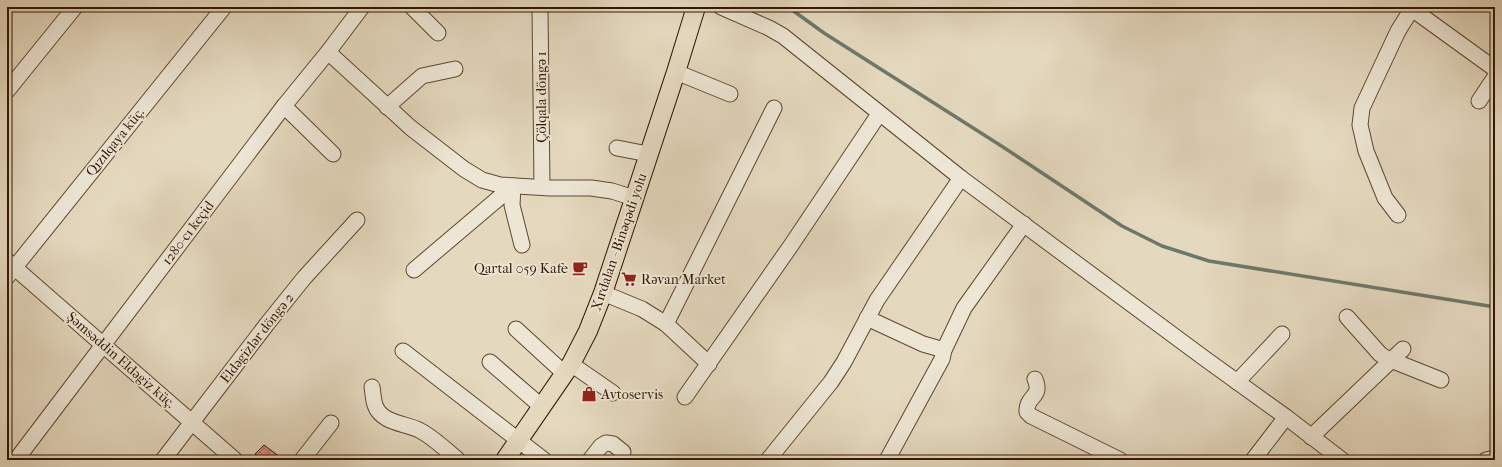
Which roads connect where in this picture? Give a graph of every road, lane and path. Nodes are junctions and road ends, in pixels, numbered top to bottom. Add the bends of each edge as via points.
1 (75, 7) edge
2 (224, 7) edge
3 (362, 7) edge
4 (412, 7) edge
5 (540, 7) edge
6 (696, 7) edge
7 (721, 7) edge
8 (1412, 8) edge
9 (438, 33) dead end
10 (328, 52) junction
11 (455, 69) dead end
12 (1495, 69) edge
13 (676, 72) junction
14 (1495, 77) edge
15 (7, 91) edge
16 (730, 94) dead end
17 (1479, 101) dead end
18 (284, 106) junction
19 (387, 106) junction
20 (774, 108) dead end
21 (879, 114) junction
22 (617, 148) dead end
23 (333, 154) dead end
24 (648, 154) junction
25 (961, 178) junction
26 (513, 186) junction
27 (542, 187) junction
28 (634, 198) junction
29 (1398, 215) dead end
30 (357, 220) dead end
31 (1024, 224) junction
32 (522, 245) dead end
33 (9, 268) edge
34 (414, 270) dead end
35 (603, 293) junction
36 (1348, 317) dead end
37 (867, 318) junction
38 (666, 324) junction
39 (516, 329) dead end
40 (1282, 334) dead end
41 (104, 345) junction
42 (1403, 349) dead end
43 (944, 350) junction
44 (403, 351) dead end
45 (1392, 360) junction
46 (490, 362) dead end
47 (709, 364) junction
48 (568, 369) junction
49 (1035, 379) dead end
50 (1440, 380) dead end
51 (1237, 382) junction
52 (372, 386) dead end
53 (613, 393) dead end
54 (685, 397) dead end
55 (542, 407) junction
56 (1286, 417) junction
57 (192, 422) junction
58 (331, 423) dead end
59 (1311, 437) junction
60 (519, 440) junction
61 (623, 452) dead end
62 (1495, 458) edge
63 (16, 460) edge
64 (163, 460) edge
65 (234, 460) edge
66 (302, 460) edge
67 (458, 460) edge
68 (505, 460) edge
69 (544, 460) edge
70 (590, 460) edge
71 (768, 460) edge
72 (887, 460) edge
73 (1120, 460) edge
74 (1253, 460) edge
75 (1342, 460) edge
76 (1486, 460) edge

1 - 15 street
2 - 33 street, Qızılqaya küç.
3 - 10 street, 1280-cı keçid
4 - 9 street
5 - 27 street, Çölqala döngə 1
6 - 13 main road, Xırdalan - Binəqədi yolu
7 - 21 street via 783,36
8 - 12 street
8 - 29 street via 1398,31 1362,108 1360,125 1366,151 1385,198
10 - 18 street, 1280-cı keçid
10 - 19 street
11 - 19 street via 422,76
13 - 16 street
13 - 24 main road, Xırdalan - Binəqədi yolu
14 - 17 street
18 - 23 street
18 - 41 street, 1280-cı keçid
19 - 26 street via 464,169 482,180
20 - 38 street
21 - 25 street
21 - 47 street
22 - 24 street
24 - 28 main road, Xırdalan - Binəqədi yolu
25 - 31 street
25 - 37 street
26 - 27 street
26 - 32 street via 512,205
26 - 34 street
27 - 28 street via 591,188
28 - 35 main road, Xırdalan - Binəqədi yolu
30 - 57 street, Eldəgizlər döngə 2 via 304,278
31 - 43 street via 964,308
31 - 51 street
33 - 41 street, Şəmsəddin Eldəgiz küç.
35 - 38 street via 642,309
35 - 48 main road, Xırdalan - Binəqədi yolu via 588,331
36 - 45 street via 1380,354
37 - 43 street via 923,344
37 - 71 street via 831,382
38 - 47 street
39 - 48 street
40 - 51 street
41 - 57 street, Şəmsəddin Eldəgiz küç.
41 - 63 street, 1280-cı keçid
42 - 45 street
43 - 72 street via 942,359
44 - 60 street
45 - 50 street
45 - 59 street
46 - 55 street
47 - 54 street
48 - 53 street
48 - 55 main road, Xırdalan - Binəqədi yolu
49 - 73 street via 1037,392 1026,406 1026,412
51 - 56 street
52 - 67 street via 374,404 387,419 430,436
55 - 60 main road, Xırdalan - Binəqədi yolu
56 - 59 street
56 - 74 street
57 - 64 street, Eldəgizlər döngə 2
57 - 65 street, Şəmsəddin Eldəgiz küç.
58 - 66 street
59 - 75 street
60 - 68 main road, Xırdalan - Binəqədi yolu
60 - 69 street
61 - 70 street via 613,444 606,443
62 - 76 street

